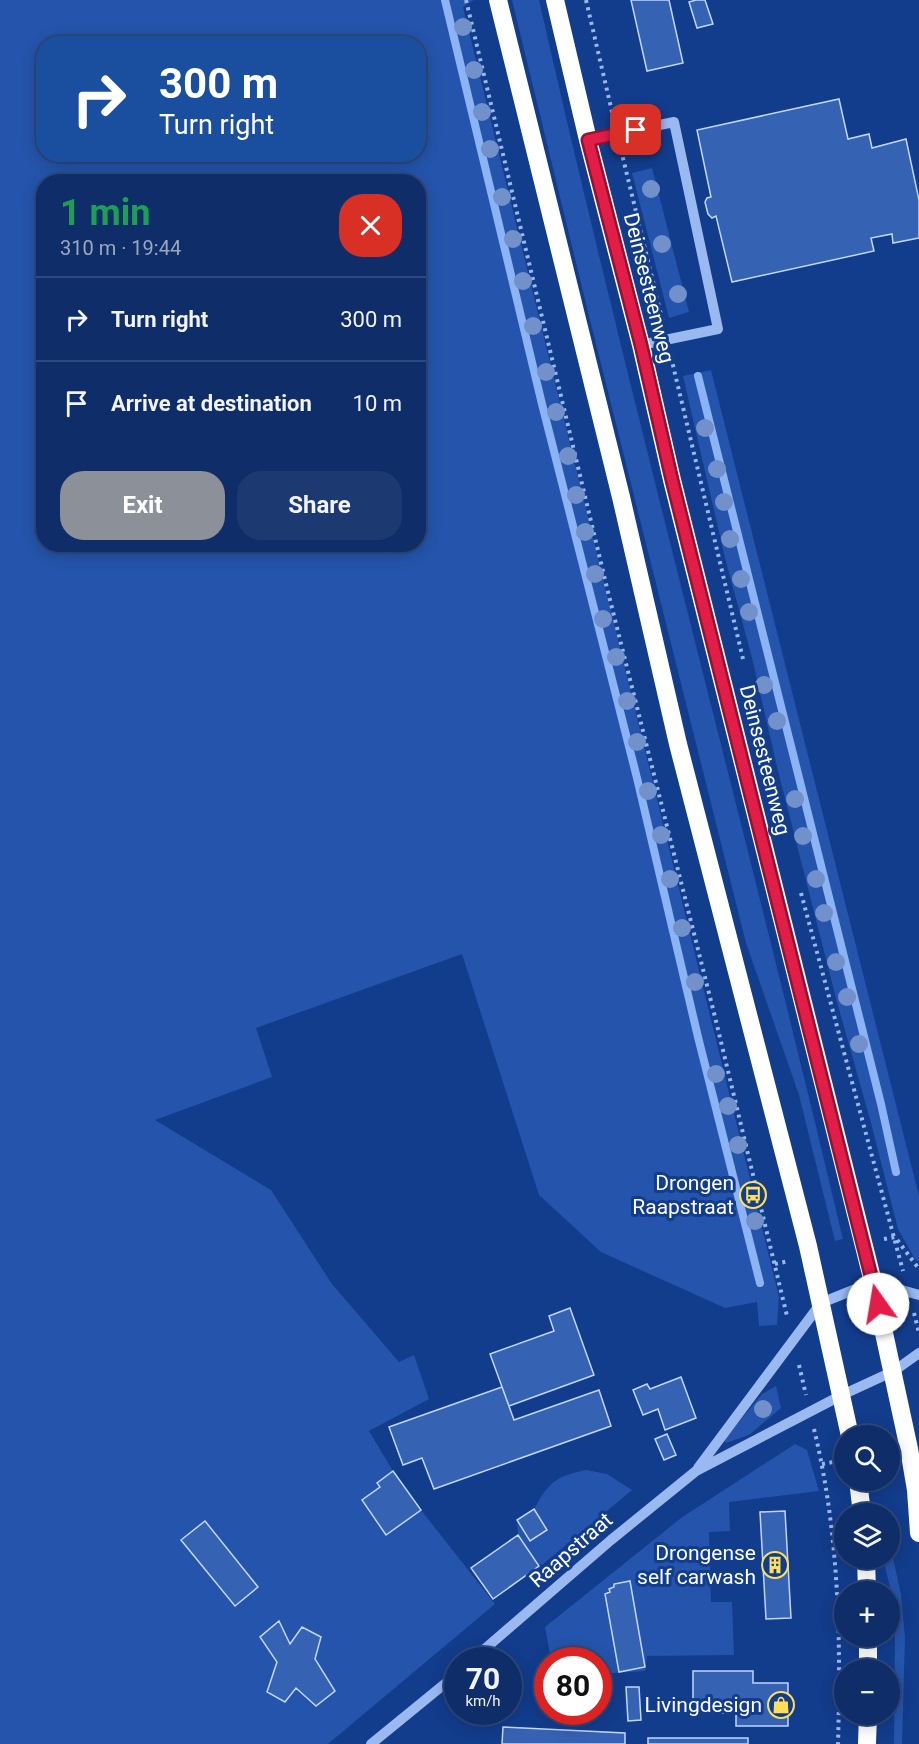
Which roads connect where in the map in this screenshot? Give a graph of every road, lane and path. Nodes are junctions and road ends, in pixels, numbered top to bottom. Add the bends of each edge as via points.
1 (465, 0) edge
2 (498, 0) edge
3 (555, 0) edge
4 (586, 0) edge
5 (617, 134) junction
6 (588, 140) junction
7 (667, 340) junction
8 (641, 345) junction
9 (744, 666) dead end
10 (800, 889) dead end
11 (895, 1237) junction
12 (864, 1244) junction
13 (811, 1256) junction
14 (775, 1264) junction
15 (919, 1269) edge
16 (873, 1282) junction
17 (914, 1294) edge
18 (820, 1304) junction
19 (919, 1333) edge
20 (794, 1341) junction
21 (919, 1353) edge
22 (894, 1371) junction
23 (842, 1395) junction
24 (810, 1412) junction
25 (848, 1425) edge
26 (834, 1462) edge
27 (822, 1464) junction
28 (696, 1471) junction
29 (918, 1507) edge
30 (919, 1533) edge
31 (487, 1647) edge
32 (444, 1684) edge
33 (868, 1725) edge
34 (371, 1744) edge
35 (838, 1744) edge
36 (867, 1744) edge

1 - 14 path
2 - 13 highway via 678,744
3 - 6 highway, Deinsesteenweg
4 - 5 path
5 - 6 street
5 - 7 path
5 - 7 street via 674,122 718,329
6 - 8 highway, Deinsesteenweg
7 - 8 street
7 - 9 path
8 - 12 highway, Deinsesteenweg
10 - 11 path
11 - 12 path
11 - 15 path
11 - 17 path
12 - 16 highway, Deinsesteenweg
13 - 14 path
13 - 18 highway
14 - 20 path
16 - 17 street
16 - 18 street
16 - 22 highway, Deinsesteenweg
17 - 19 path
18 - 20 street, Raapstraat
18 - 23 highway
20 - 24 path
20 - 28 street, Raapstraat
21 - 22 street, Raapstraat
22 - 23 street, Raapstraat
22 - 29 highway, Deinsesteenweg
23 - 24 street, Raapstraat
23 - 25 highway
24 - 27 path
24 - 28 street, Raapstraat
26 - 27 path
27 - 35 path via 834,1540 840,1650
28 - 31 street, Raapstraat
29 - 30 highway, Deinsesteenweg
32 - 34 street
33 - 36 highway

